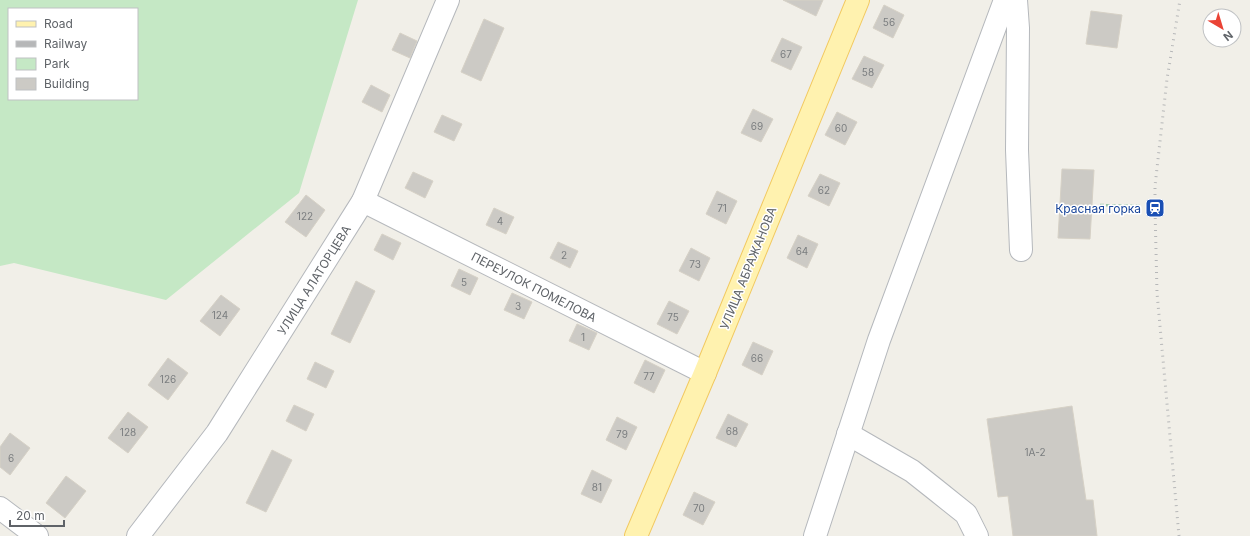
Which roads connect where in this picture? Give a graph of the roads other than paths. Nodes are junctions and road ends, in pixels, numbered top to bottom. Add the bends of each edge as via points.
1 (448, 0) edge
2 (858, 0) edge
3 (1005, 0) edge
4 (1016, 0) edge
5 (363, 201) junction
6 (1021, 250) dead end
7 (705, 373) junction
8 (848, 434) junction
9 (0, 508) edge
10 (38, 536) edge
11 (138, 536) edge
12 (636, 536) edge
13 (815, 536) edge
14 (977, 536) edge

1 - 5 street, УЛИЦА АЛАТОРЦЕВА
2 - 7 main road, УЛИЦА АБРАЖАНОВА
3 - 8 street
4 - 6 street
5 - 7 street, ПЕРЕУЛОК ПОМЕЛОВА
5 - 11 street, УЛИЦА АЛАТОРЦЕВА via 217,433
7 - 12 main road, УЛИЦА АБРАЖАНОВА
8 - 13 street
8 - 14 street via 912,471 948,499 966,514
9 - 10 street

